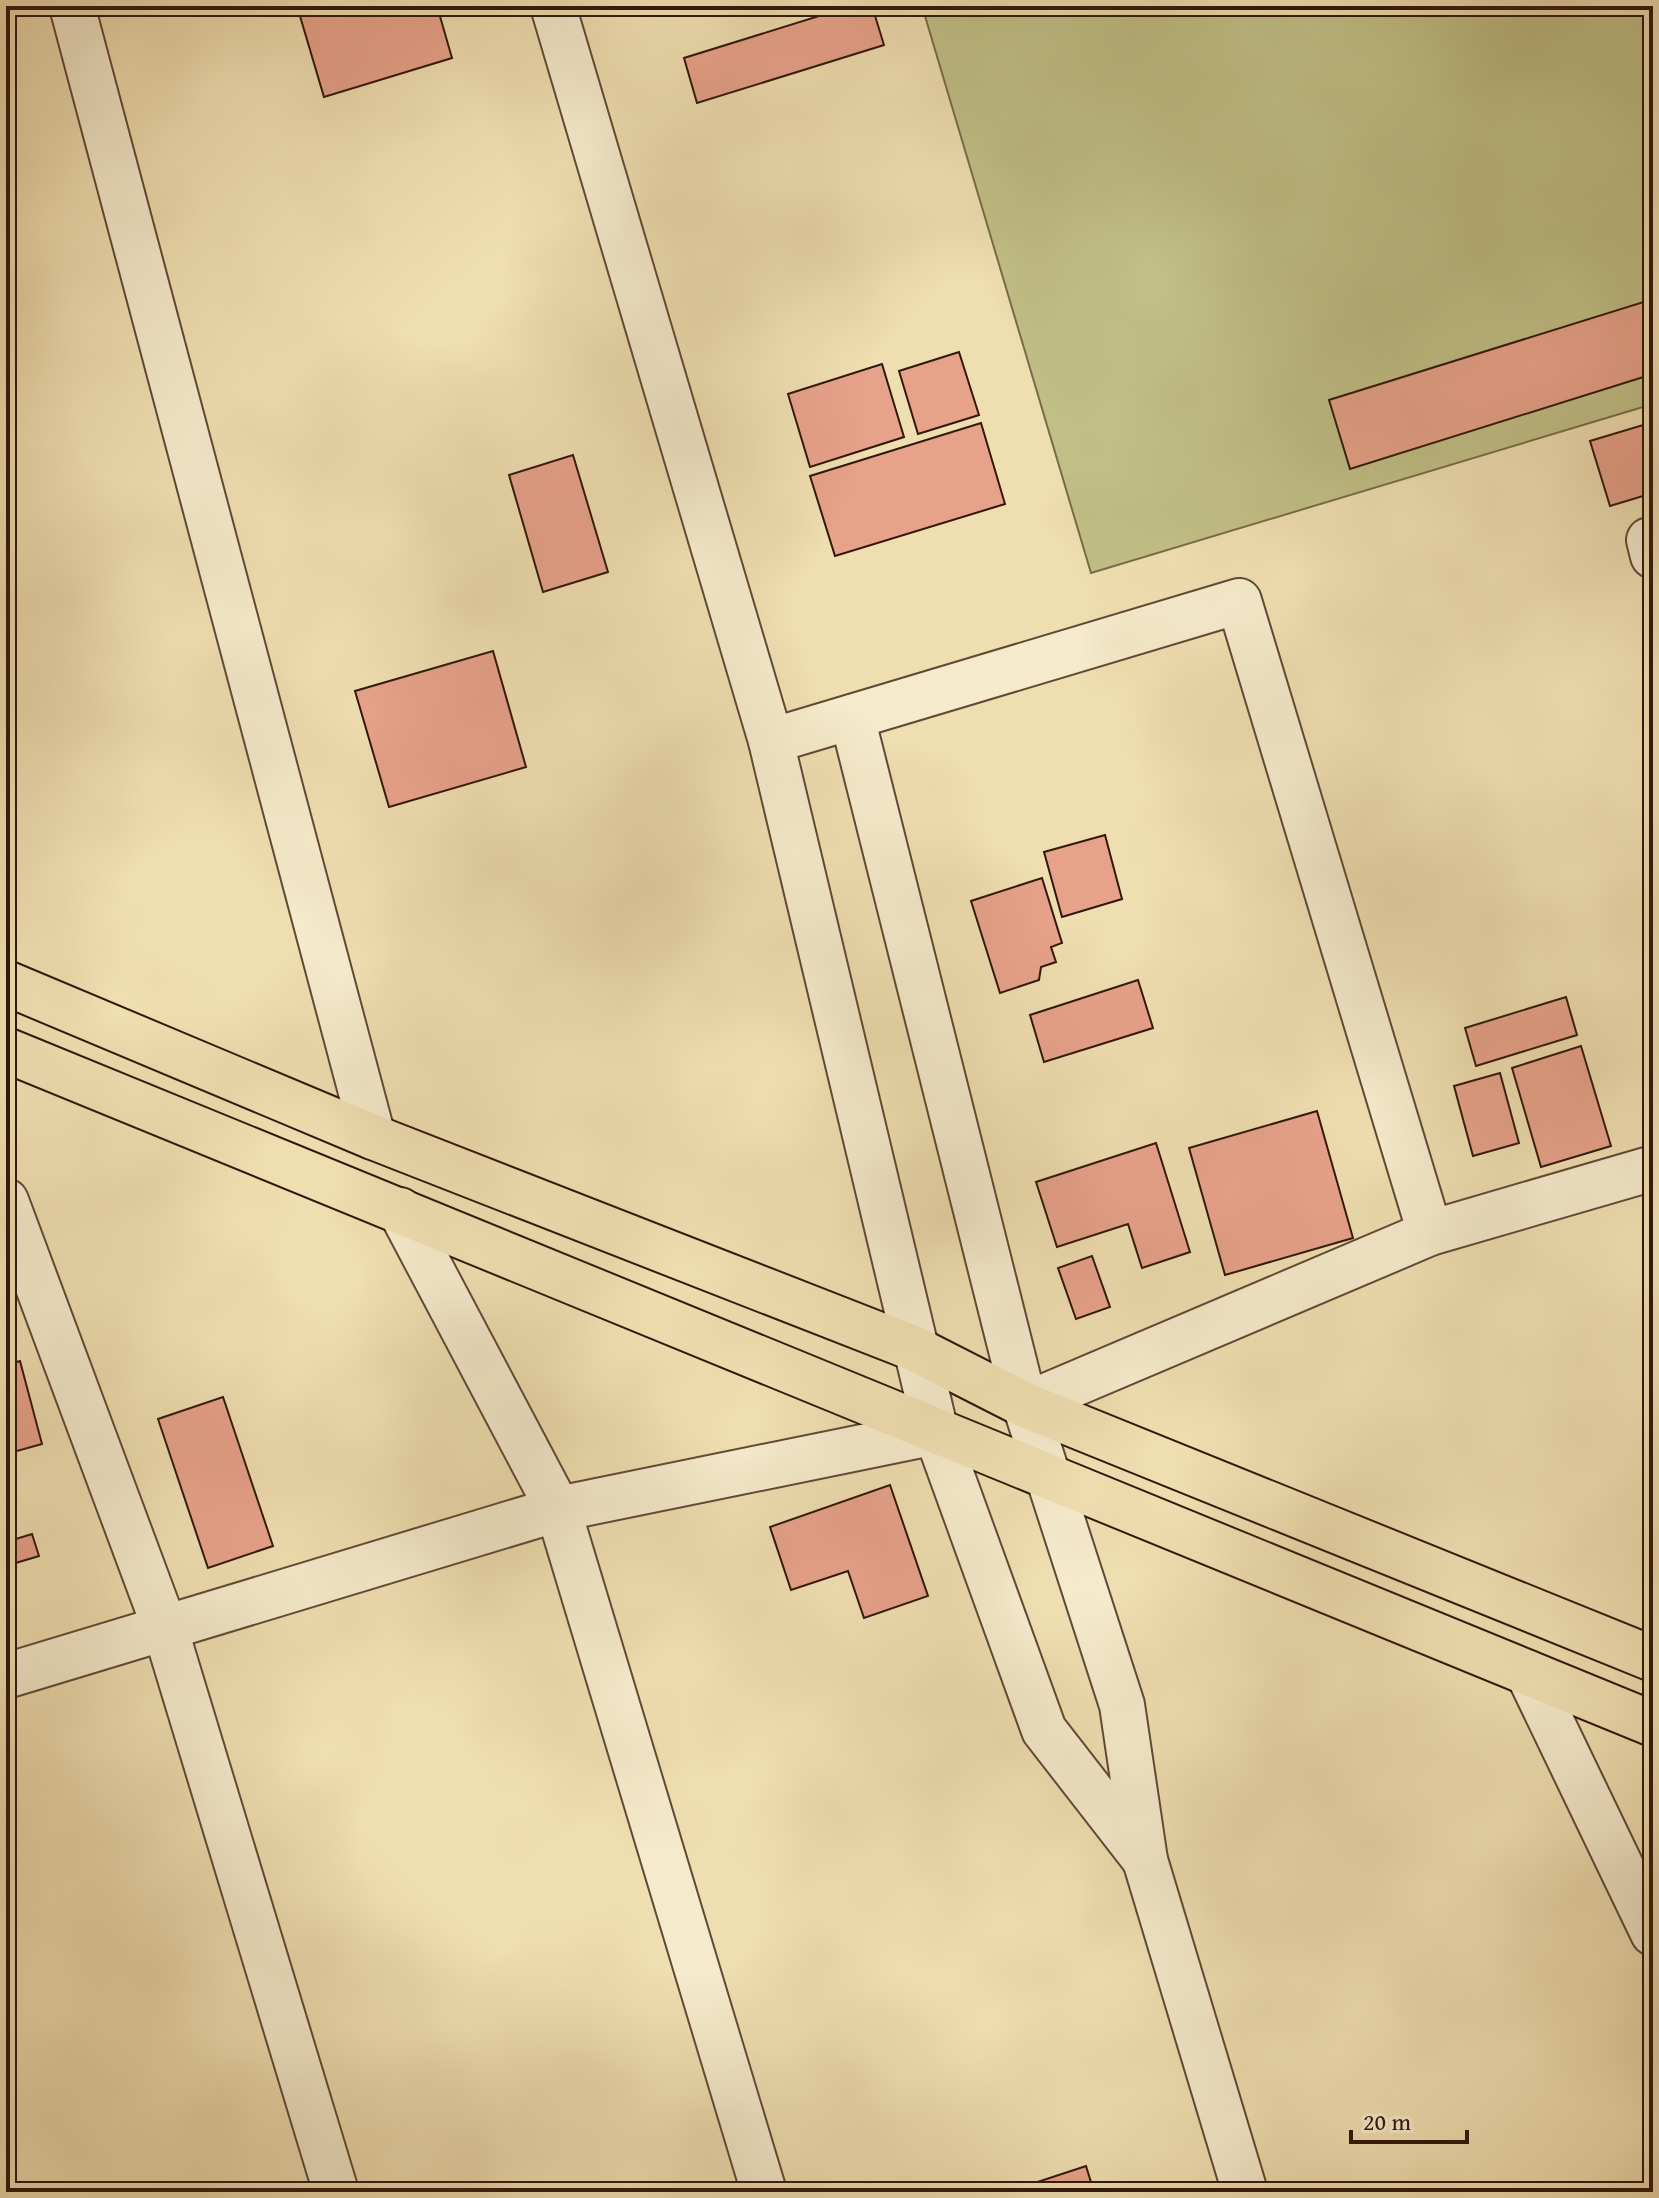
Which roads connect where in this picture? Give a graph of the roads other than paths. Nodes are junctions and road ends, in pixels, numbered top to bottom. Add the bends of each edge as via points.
1 (72, 6) edge
2 (553, 6) edge
3 (852, 717) junction
4 (771, 741) junction
5 (6, 983) edge
6 (6, 1050) edge
7 (373, 1137) junction
8 (1653, 1168) edge
9 (6, 1201) edge
10 (400, 1210) junction
11 (1430, 1233) junction
12 (913, 1348) junction
13 (1025, 1405) junction
14 (936, 1432) junction
15 (1046, 1476) junction
16 (558, 1509) junction
17 (165, 1628) junction
18 (1653, 1659) edge
19 (1528, 1673) junction
20 (6, 1676) edge
21 (1653, 1724) edge
22 (1145, 1860) junction
23 (1652, 1926) edge
24 (336, 2192) edge
25 (764, 2192) edge
26 (1245, 2192) edge

1 - 7 street
2 - 4 street
3 - 4 street
3 - 11 street via 1239,601
3 - 13 street
4 - 12 street
5 - 7 main road
6 - 10 main road
7 - 12 main road
8 - 11 street
9 - 17 street
10 - 14 main road
10 - 16 street
11 - 13 street
12 - 13 main road
12 - 14 street
13 - 15 street
13 - 18 main road
14 - 15 main road
14 - 16 street
14 - 22 street via 1044,1730
15 - 19 main road
15 - 22 street via 1122,1705
16 - 17 street
16 - 25 street
17 - 20 street
17 - 24 street
19 - 21 main road
19 - 23 street
22 - 26 street

